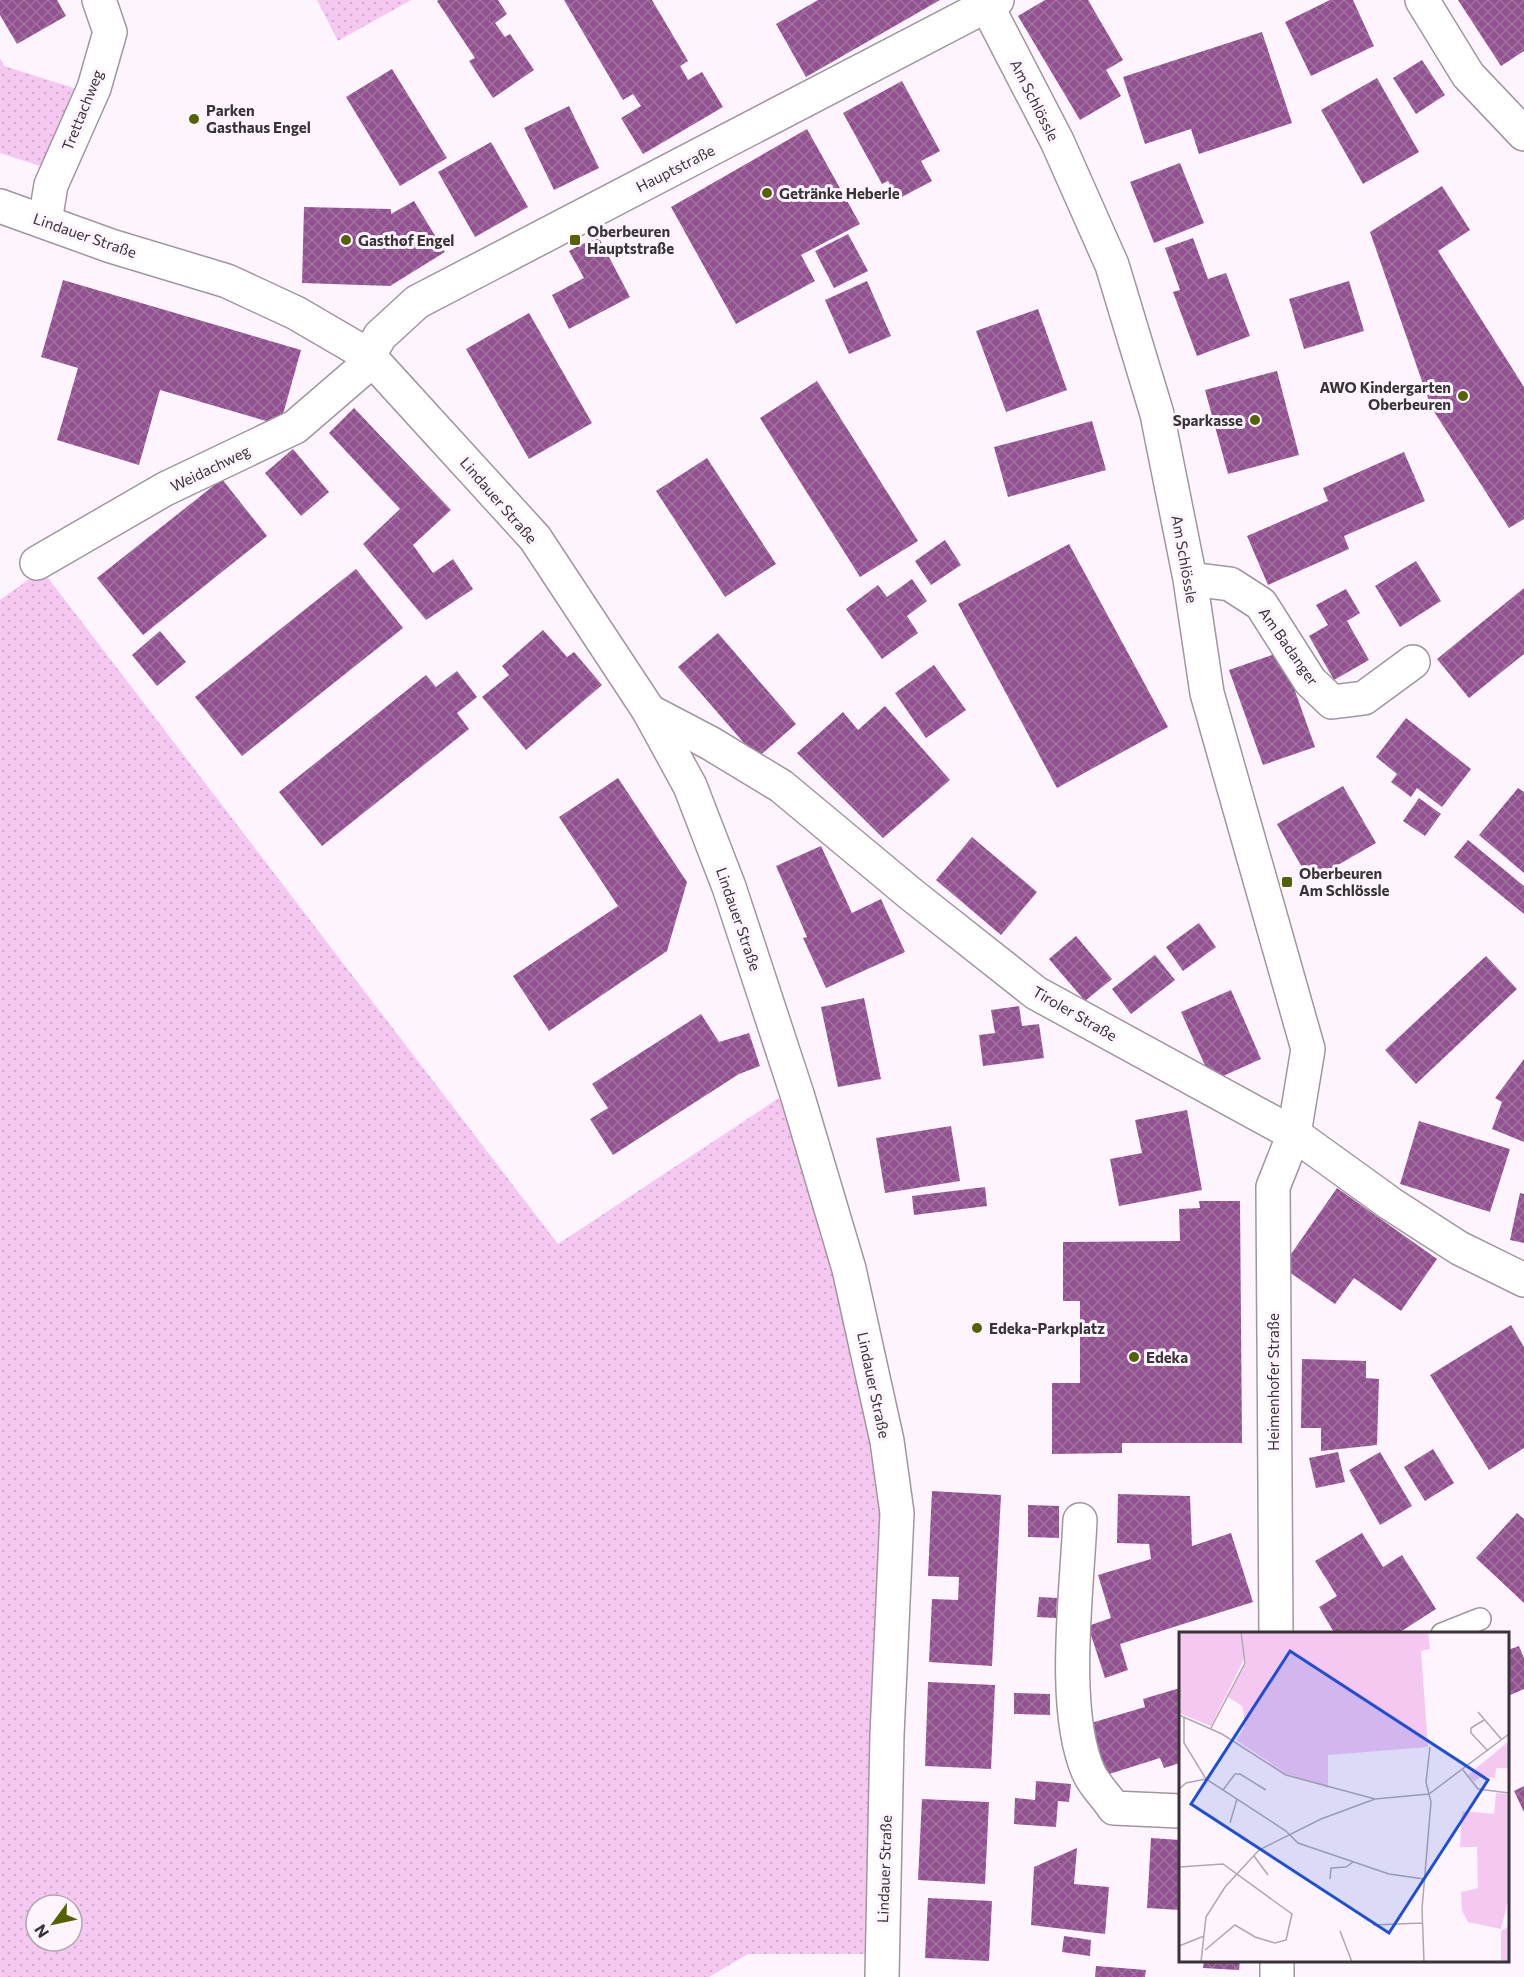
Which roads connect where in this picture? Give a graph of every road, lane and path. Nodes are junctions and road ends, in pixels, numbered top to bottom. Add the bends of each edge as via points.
1 (99, 0) edge
2 (1422, 0) edge
3 (992, 3) edge
4 (1524, 134) edge
5 (0, 206) edge
6 (45, 221) junction
7 (368, 355) junction
8 (37, 563) dead end
9 (1190, 579) junction
10 (1413, 662) dead end
11 (649, 711) junction
12 (1294, 1134) junction
13 (1524, 1280) edge
14 (1080, 1520) dead end
15 (1480, 1619) dead end
16 (1275, 1632) edge
17 (1447, 1632) edge
18 (1179, 1811) edge
19 (882, 1977) edge

1 - 6 street, Trettachweg via 110,32 94,88 51,185
2 - 4 street via 1468,75
3 - 7 street, Hauptstraße via 417,302 380,336
3 - 9 street, Am Schlössle via 1112,265 1157,414
5 - 6 street, Lindauer Straße
6 - 7 street, Lindauer Straße via 226,281 296,313
7 - 8 street, Weidachweg via 360,371 295,427 165,489
7 - 11 street, Lindauer Straße via 535,538
9 - 10 street, Am Badanger via 1230,584 1261,604 1310,681 1332,702 1364,698
9 - 12 street, Am Schlössle via 1207,693 1308,1049
11 - 12 street, Tiroler Straße via 781,786 1036,993
11 - 19 street, Lindauer Straße via 690,786 725,877 797,1094 849,1269 887,1441 897,1513
12 - 13 street, Tiroler Straße via 1459,1248
12 - 16 street, Heimenhofer Straße via 1273,1187
14 - 18 street via 1074,1683 1076,1734 1088,1773 1114,1808
15 - 17 lane

